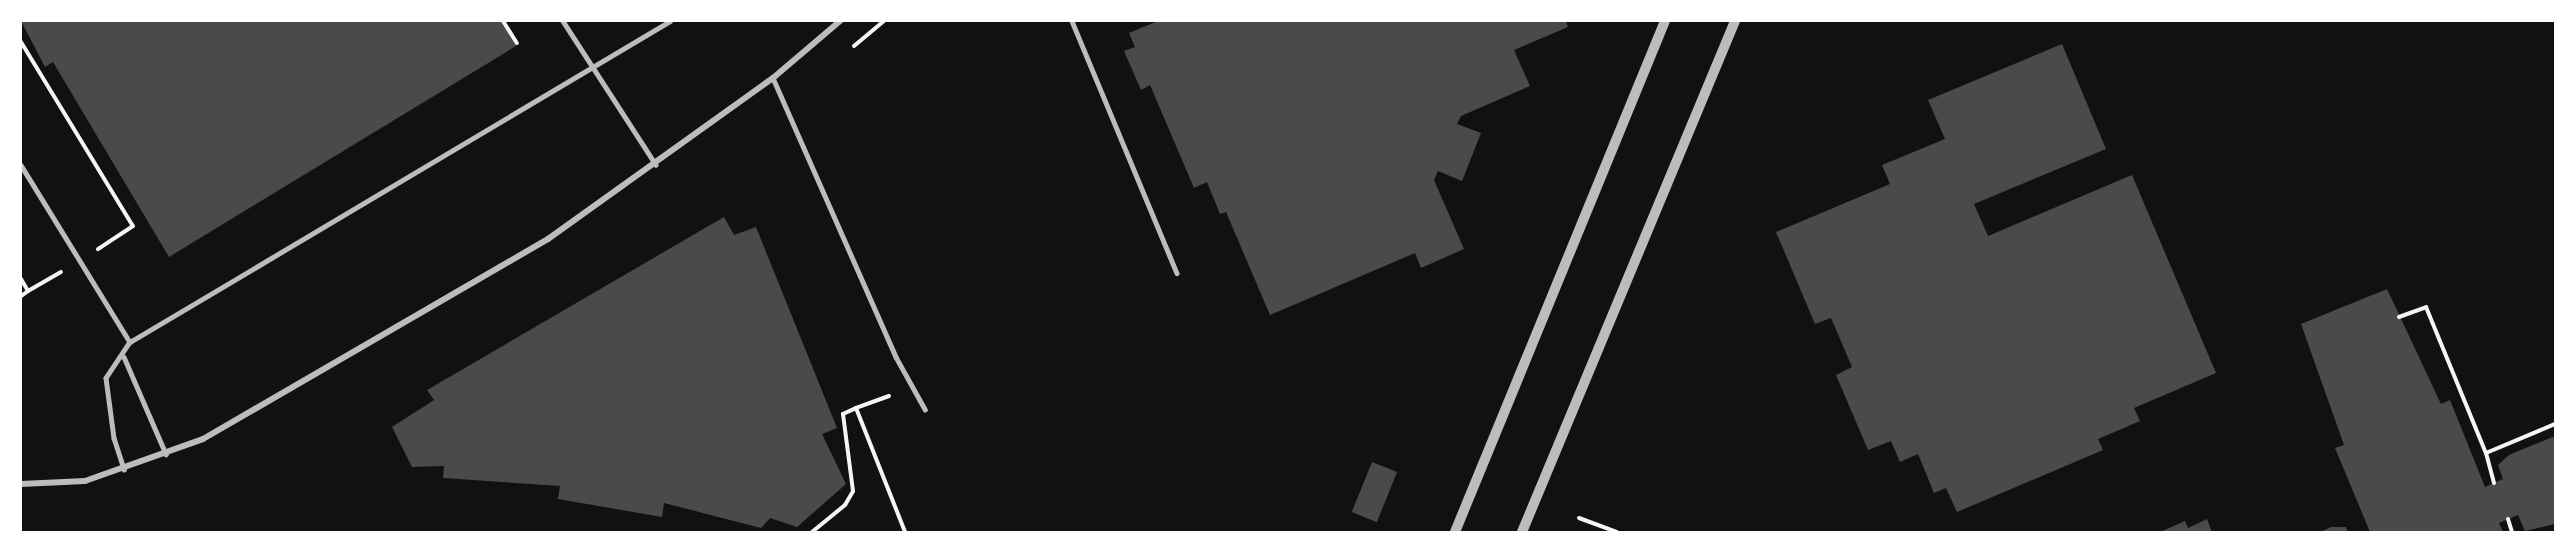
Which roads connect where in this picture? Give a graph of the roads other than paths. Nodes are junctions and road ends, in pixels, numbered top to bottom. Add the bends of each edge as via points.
1 (563, 21) edge
2 (670, 21) edge
3 (840, 21) edge
4 (1072, 21) edge
5 (1665, 21) edge
6 (1736, 21) edge
7 (592, 69) junction
8 (773, 78) junction
9 (21, 165) edge
10 (656, 165) junction
11 (1177, 273) dead end
12 (130, 342) junction
13 (124, 357) junction
14 (925, 409) dead end
15 (166, 454) junction
16 (124, 470) junction
17 (21, 484) edge
18 (1455, 532) edge
19 (1522, 532) edge

1 - 7 lane
2 - 7 lane
3 - 8 street
4 - 11 lane
5 - 18 street
6 - 19 street
7 - 10 lane
7 - 12 lane
8 - 10 street
8 - 14 lane via 896,357
9 - 12 lane
10 - 15 street via 548,239 203,440
12 - 13 lane
13 - 15 lane
13 - 16 lane via 106,378 114,438
15 - 16 street
16 - 17 street via 85,481

